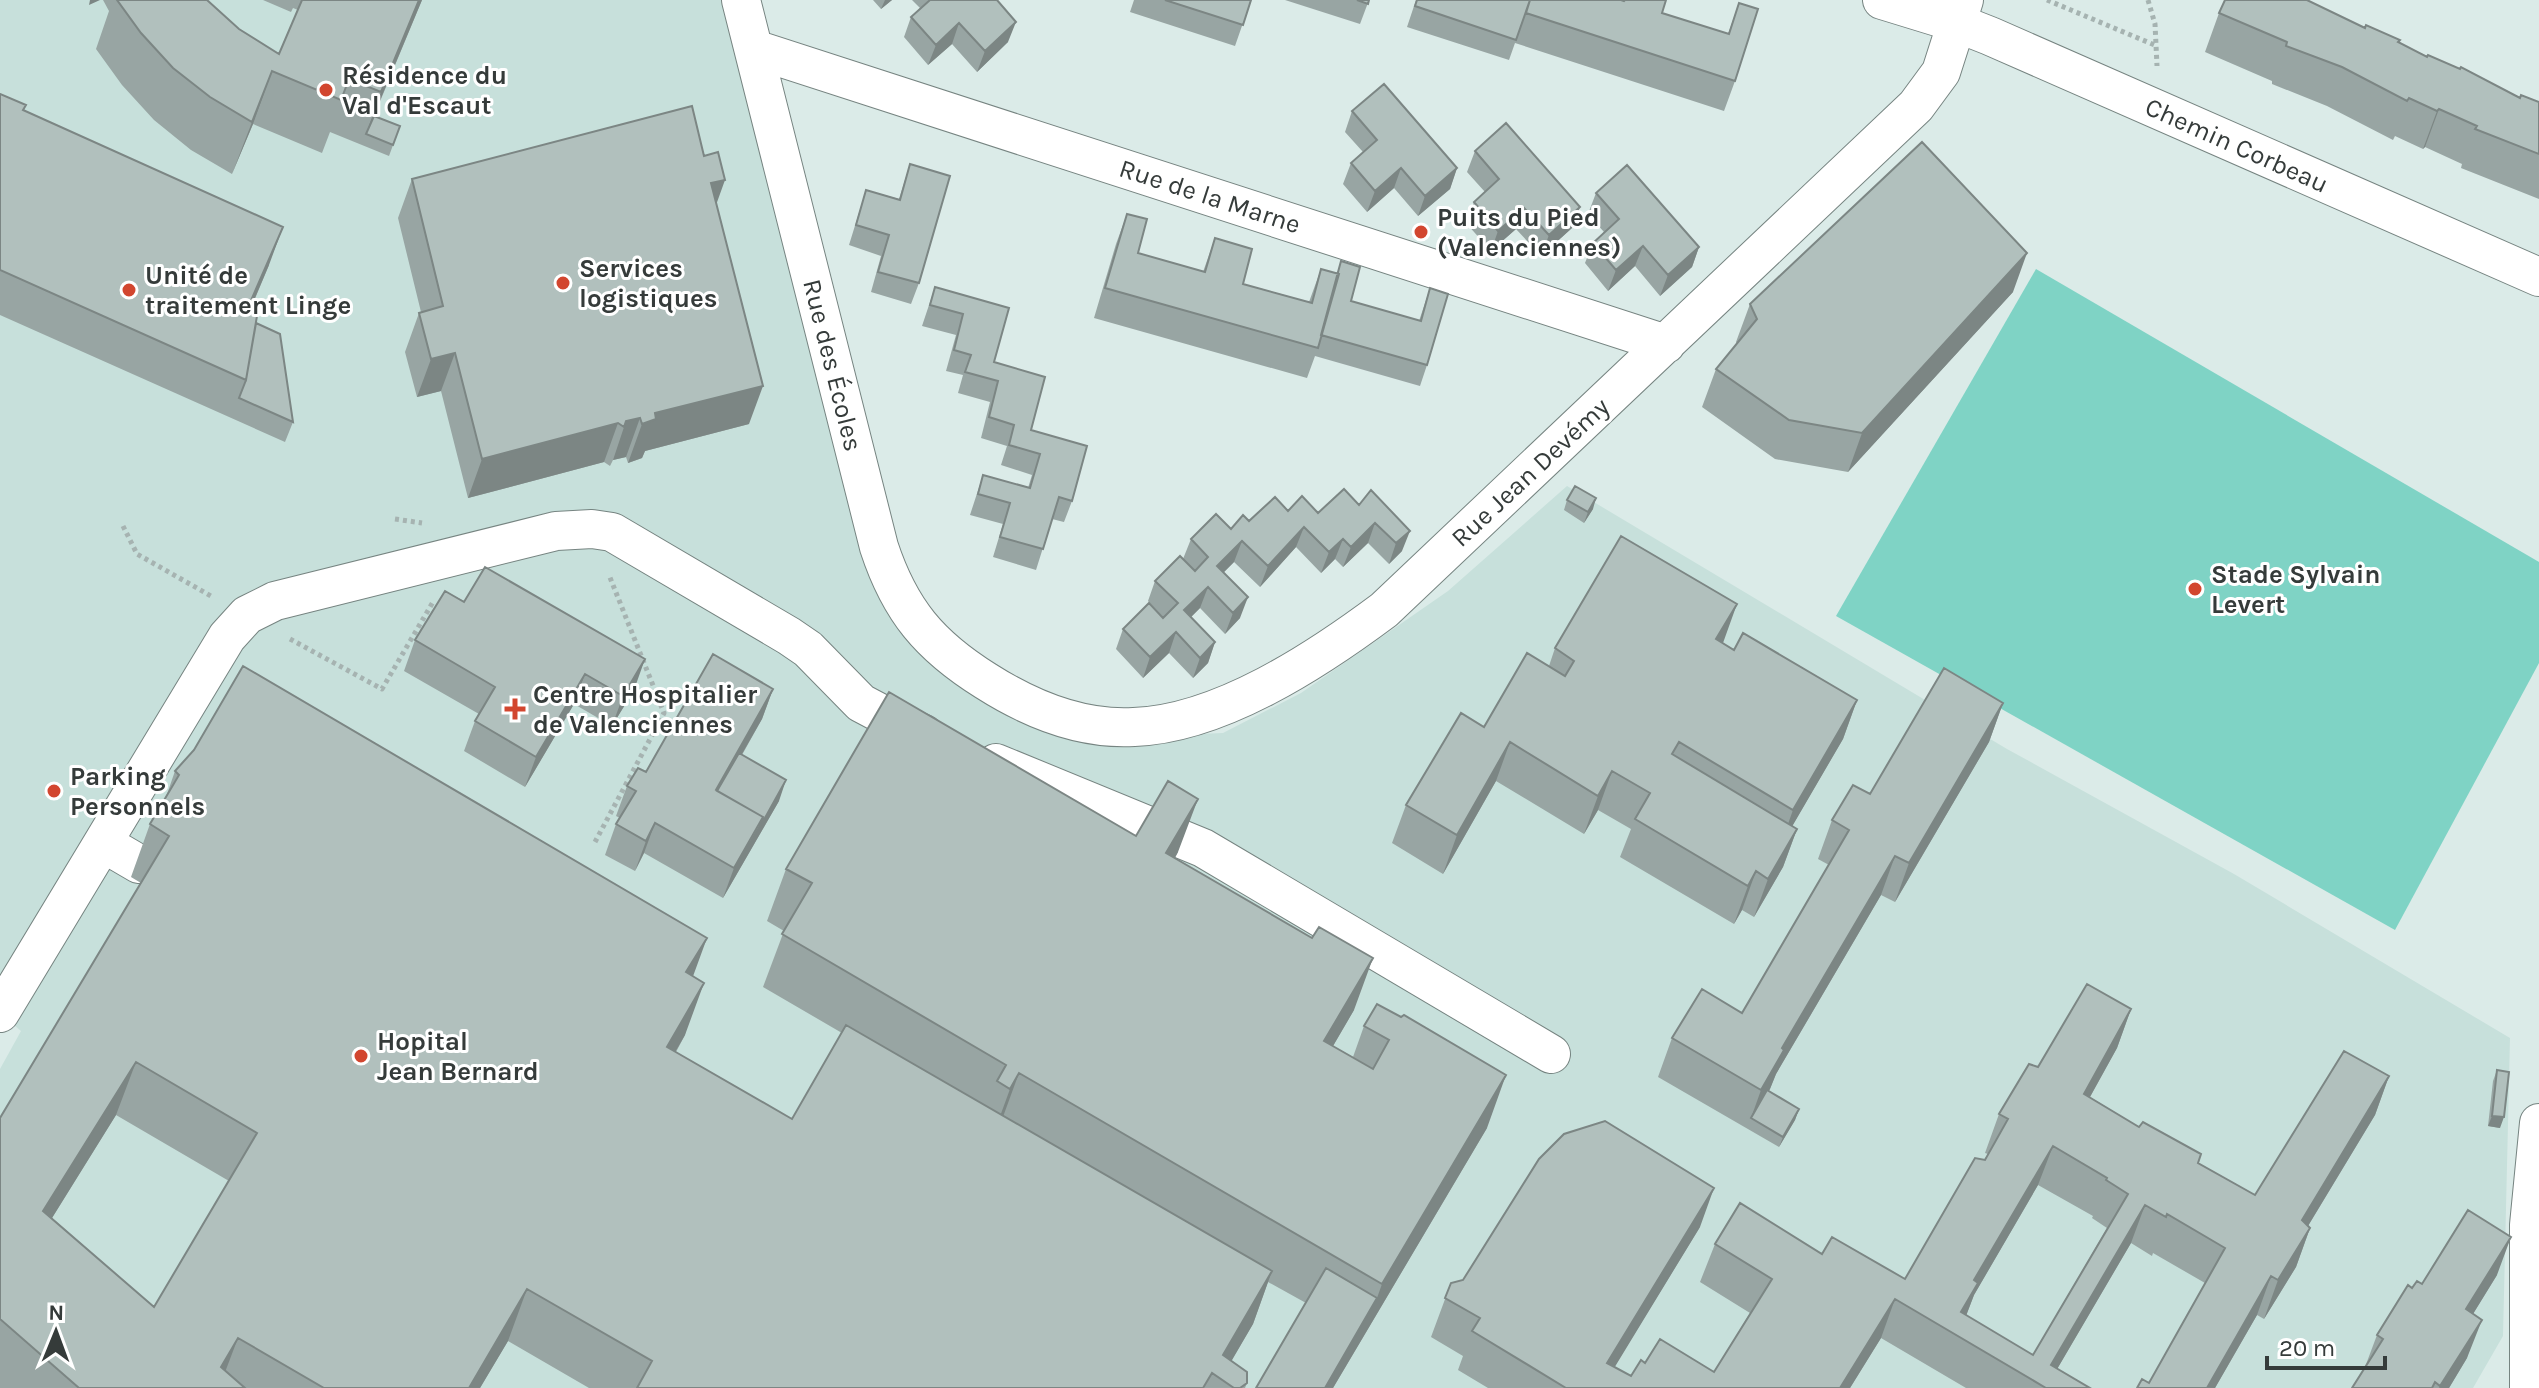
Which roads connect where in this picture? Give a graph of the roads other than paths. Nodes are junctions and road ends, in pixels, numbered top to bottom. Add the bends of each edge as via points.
1 (741, 0) edge
2 (1882, 0) edge
3 (1961, 12) edge
4 (754, 49) junction
5 (2539, 277) edge
6 (1666, 344) junction
7 (995, 687) joint
8 (103, 843) junction
9 (139, 864) dead end
10 (0, 1013) edge
11 (1551, 1054) dead end
12 (2539, 1123) edge
13 (2529, 1388) edge

1 - 4 street, Rue des Écoles
2 - 3 street, Chemin Corbeau
3 - 5 street, Chemin Corbeau via 2149,106
3 - 6 street, Rue Jean Devémy via 1941,72 1916,106
4 - 6 street, Rue de la Marne
4 - 7 street, Rue des Écoles via 887,572 927,636
6 - 7 street, Rue Jean Devémy via 1384,610 1271,682 1207,713 1135,727 1077,722
8 - 9 street
8 - 10 street
8 - 11 street via 227,637 247,615 275,601 556,531 592,529 627,540 789,636 877,713 1203,848
12 - 13 street via 2529,1225

